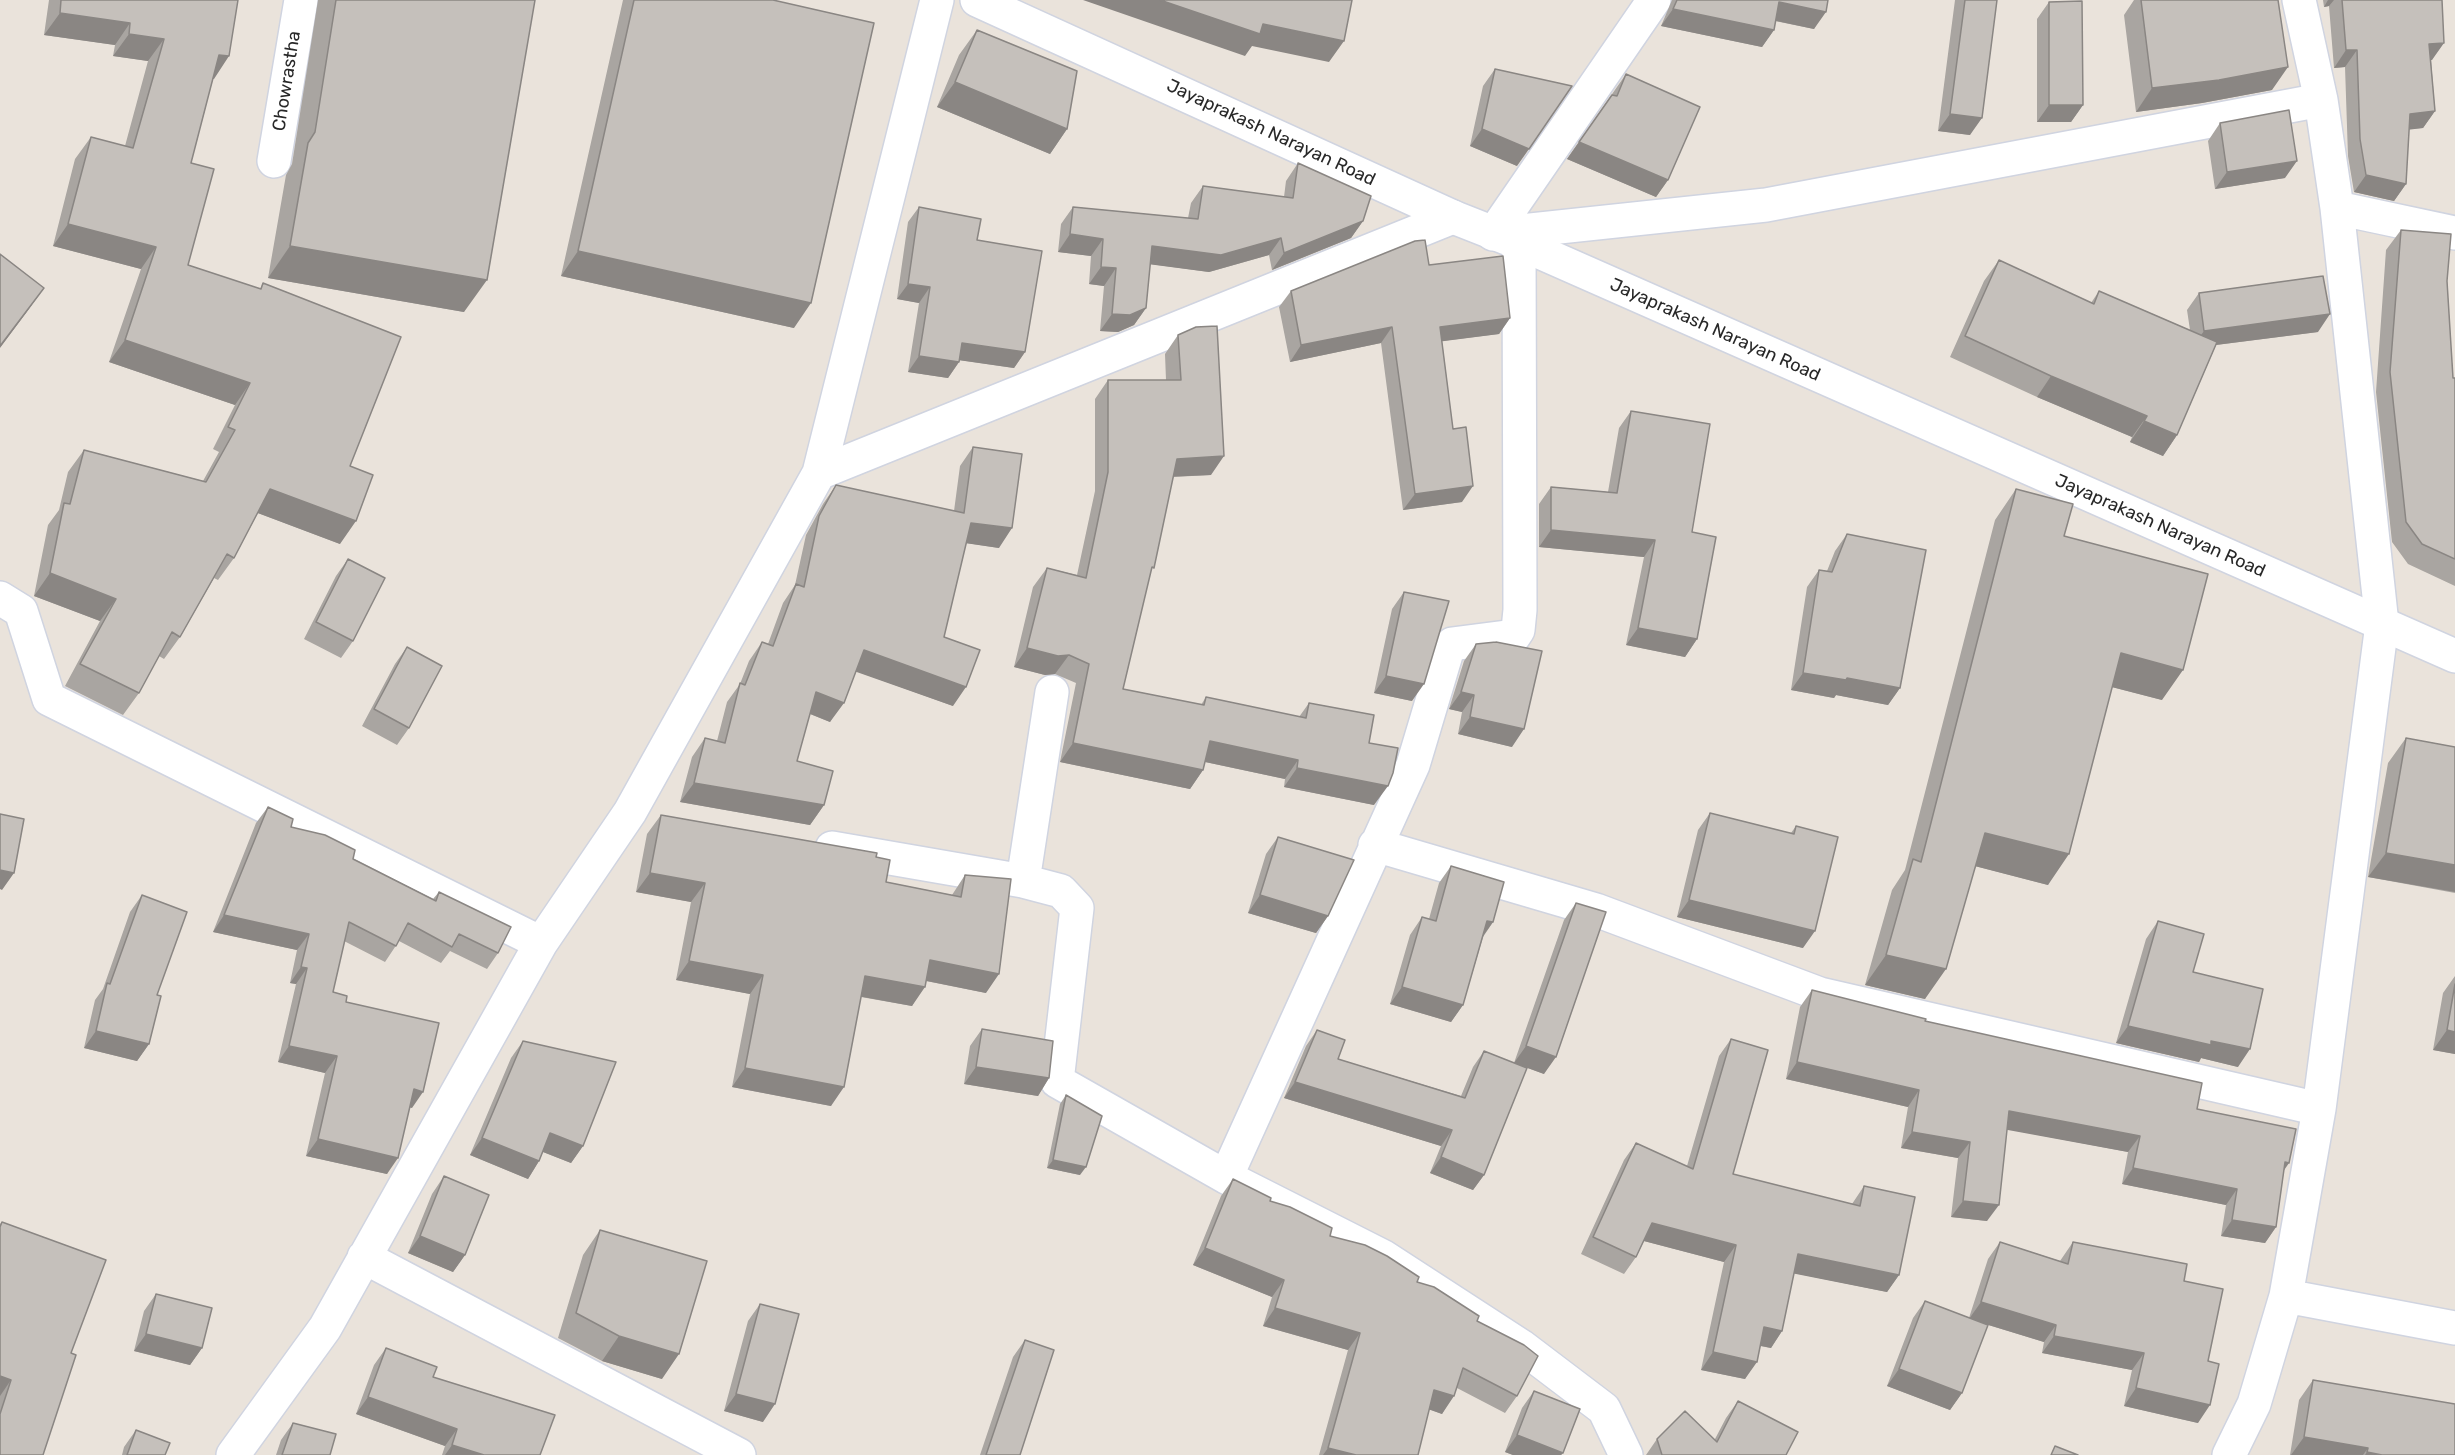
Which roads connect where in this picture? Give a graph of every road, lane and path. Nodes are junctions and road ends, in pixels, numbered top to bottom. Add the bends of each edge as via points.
1 (301, 0) edge
2 (937, 0) edge
3 (1654, 0) edge
4 (2299, 0) edge
5 (996, 4) edge
6 (2321, 100) junction
7 (274, 161) dead end
8 (2337, 208) junction
9 (1453, 217) junction
10 (2455, 233) edge
11 (1506, 239) junction
12 (819, 473) junction
13 (0, 598) edge
14 (2382, 624) junction
15 (2455, 656) edge
16 (1052, 692) dead end
17 (630, 812) junction
18 (664, 818) edge
19 (803, 843) edge
20 (1375, 845) junction
21 (1023, 881) junction
22 (541, 943) junction
23 (2319, 1109) junction
24 (1226, 1177) junction
25 (364, 1257) junction
26 (2286, 1296) junction
27 (2455, 1328) edge
28 (1621, 1452) edge
29 (233, 1455) edge
30 (739, 1455) edge
31 (2229, 1455) edge

1 - 7 street, Chowrastha
2 - 12 street
3 - 11 street
4 - 6 street
5 - 9 street, Jayaprakash Narayan Road
6 - 8 street
6 - 11 street via 1766,205
8 - 10 street
8 - 14 street
9 - 11 street, Jayaprakash Narayan Road
9 - 12 street
11 - 14 street, Jayaprakash Narayan Road
11 - 20 street via 1518,630 1514,636 1452,644 1448,648 1413,765
12 - 17 street
13 - 22 street via 21,610 49,699
14 - 15 street, Jayaprakash Narayan Road
14 - 23 street
16 - 21 street
17 - 18 street
17 - 22 street
19 - 21 street
20 - 23 street via 1596,910 1820,994
20 - 24 street
21 - 24 street via 1061,891 1077,908 1057,1081
22 - 25 street
23 - 26 street
24 - 28 street via 1384,1257 1521,1346 1604,1409
25 - 29 street via 325,1328
25 - 30 street
26 - 27 street
26 - 31 street via 2254,1404

